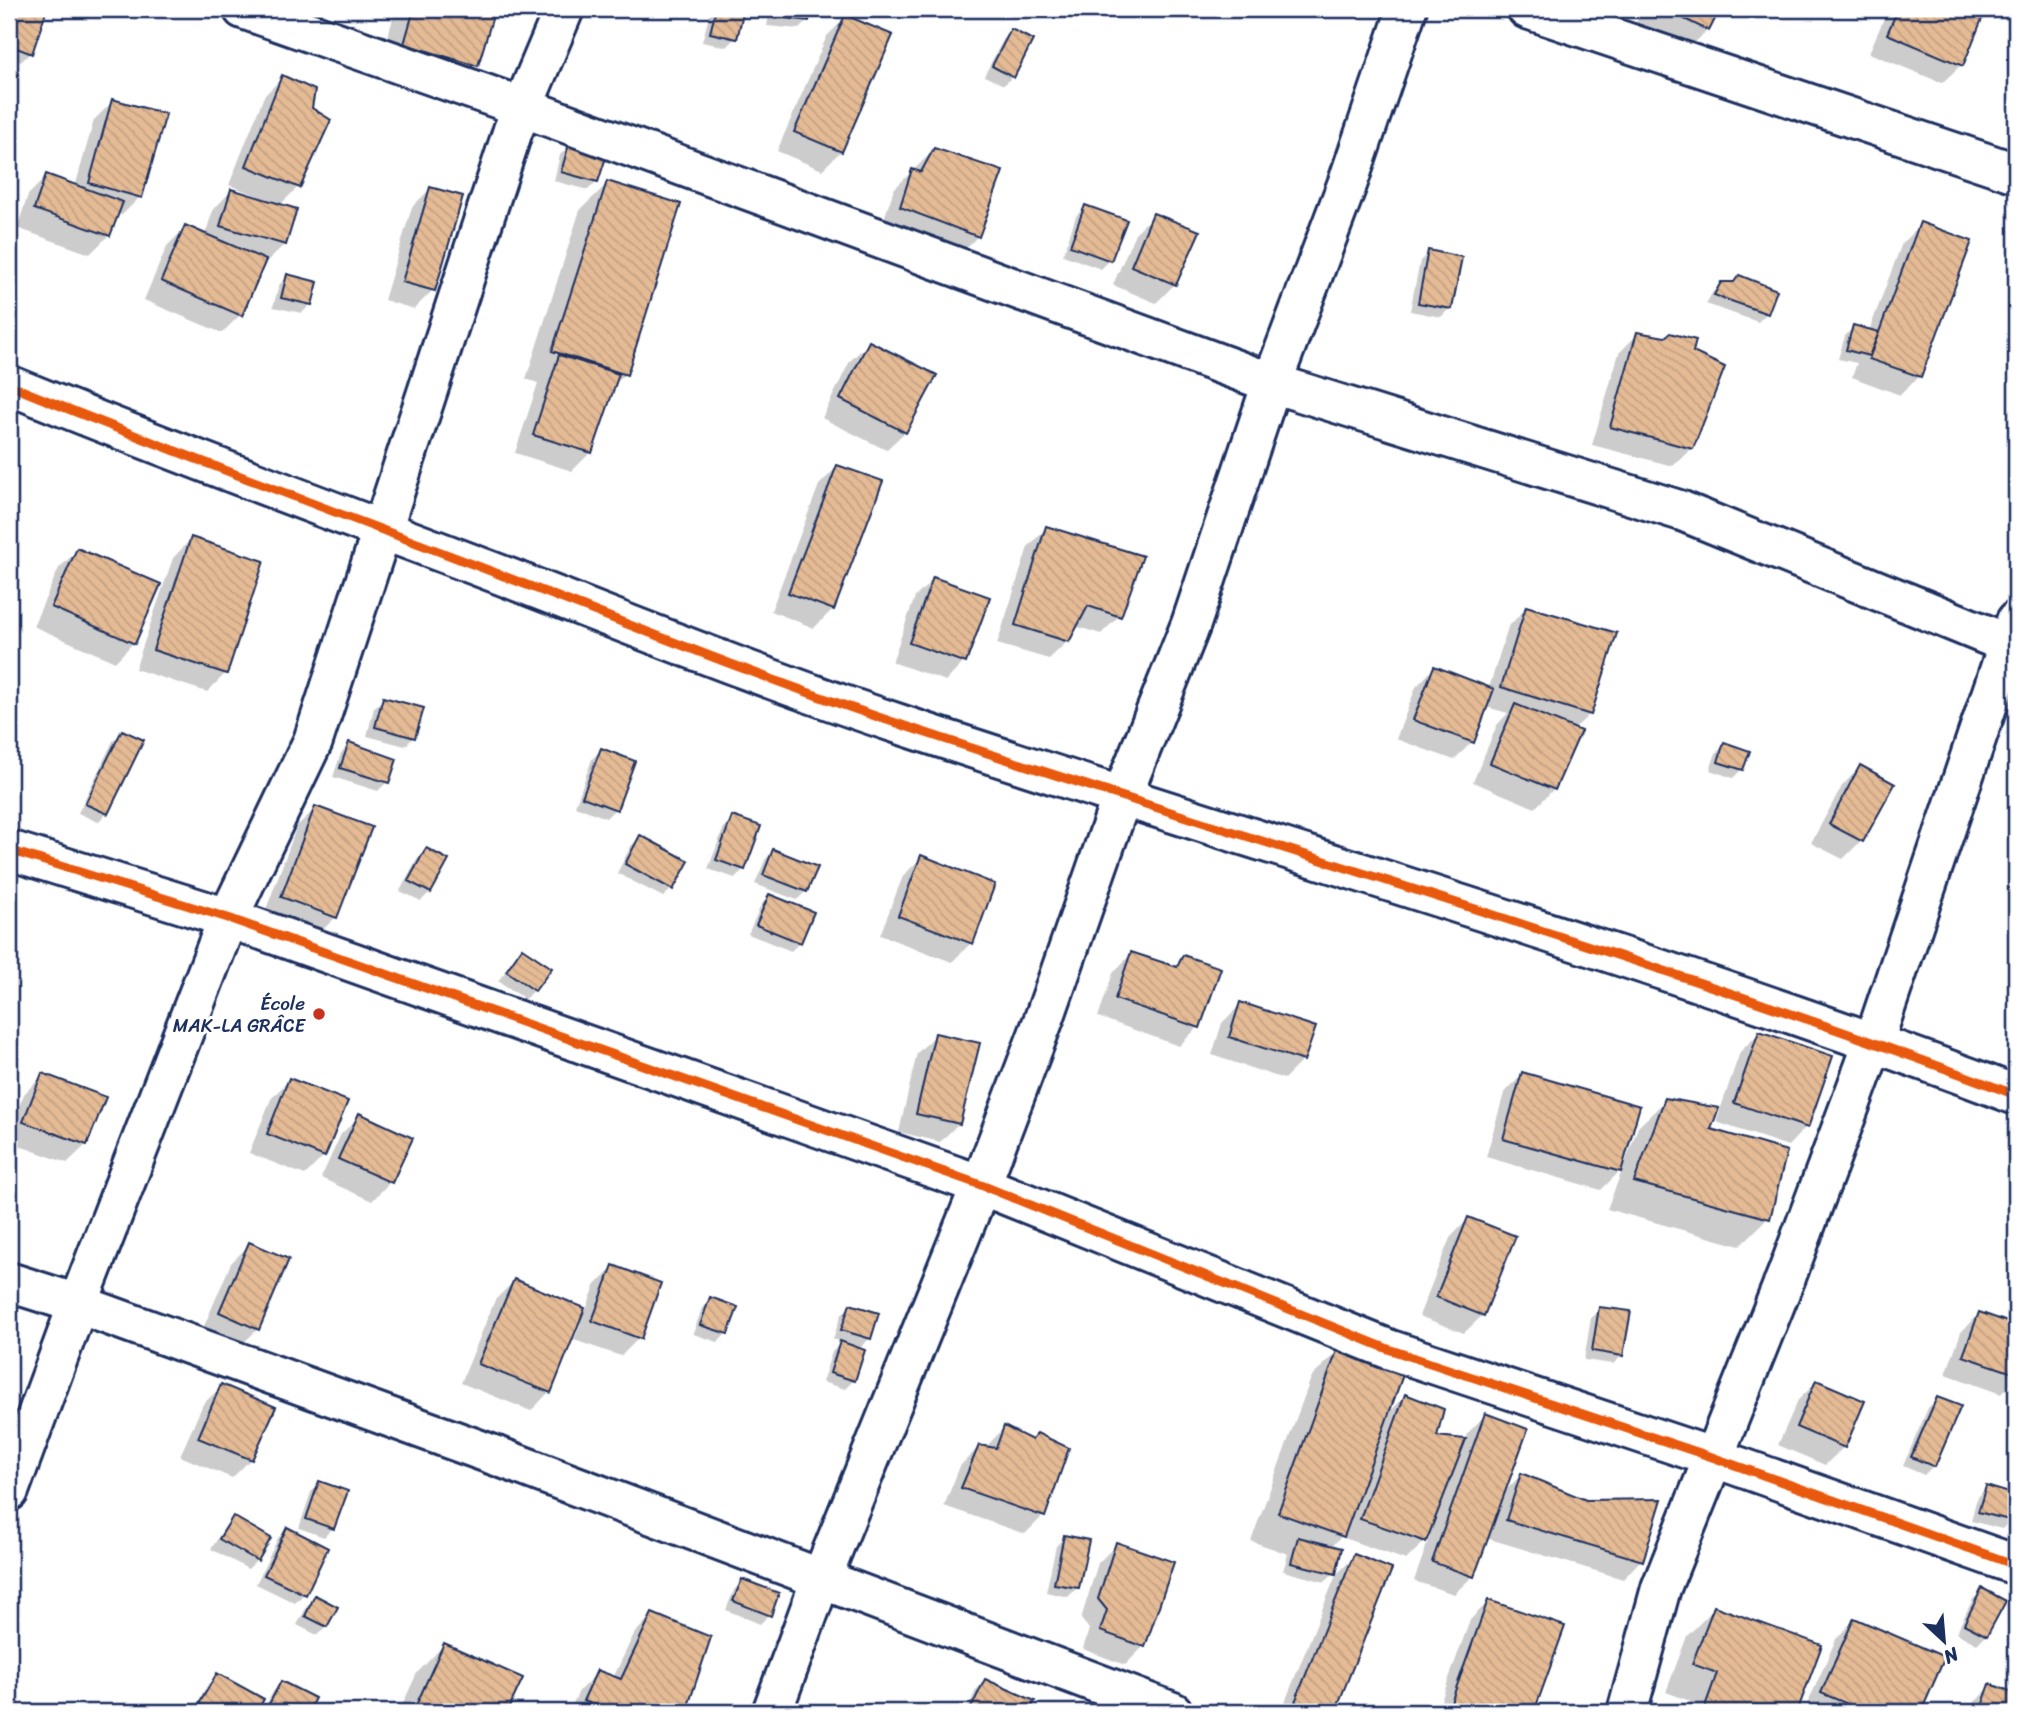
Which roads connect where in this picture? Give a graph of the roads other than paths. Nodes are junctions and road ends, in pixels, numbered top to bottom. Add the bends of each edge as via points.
1 (243, 9) edge
2 (564, 9) edge
3 (1406, 9) edge
4 (1527, 9) edge
5 (522, 107) junction
6 (2016, 173) edge
7 (1272, 383) junction
8 (9, 385) edge
9 (381, 529) junction
10 (2013, 636) edge
11 (1122, 796) junction
12 (9, 850) edge
13 (228, 918) junction
14 (1874, 1041) junction
15 (2016, 1095) edge
16 (981, 1185) junction
17 (9, 1282) edge
18 (78, 1304) junction
19 (1712, 1457) junction
20 (9, 1491) edge
21 (2016, 1565) edge
22 (821, 1579) junction
23 (772, 1712) edge
24 (1173, 1712) edge
25 (1627, 1712) edge

1 - 5 street
2 - 5 street
3 - 7 street via 1348,182
4 - 6 street
5 - 7 street
5 - 9 street
7 - 10 street via 1682,511
7 - 11 street via 1191,624
8 - 9 street
9 - 11 street via 892,722
9 - 13 street via 313,741
10 - 14 street
11 - 14 street
11 - 16 street
12 - 13 street
13 - 16 street
13 - 18 street
14 - 15 street
14 - 19 street via 1788,1272
16 - 19 street via 1388,1349
16 - 22 street
17 - 18 street
18 - 20 street
18 - 22 street
19 - 21 street
19 - 25 street via 1661,1588
22 - 23 street
22 - 24 street

